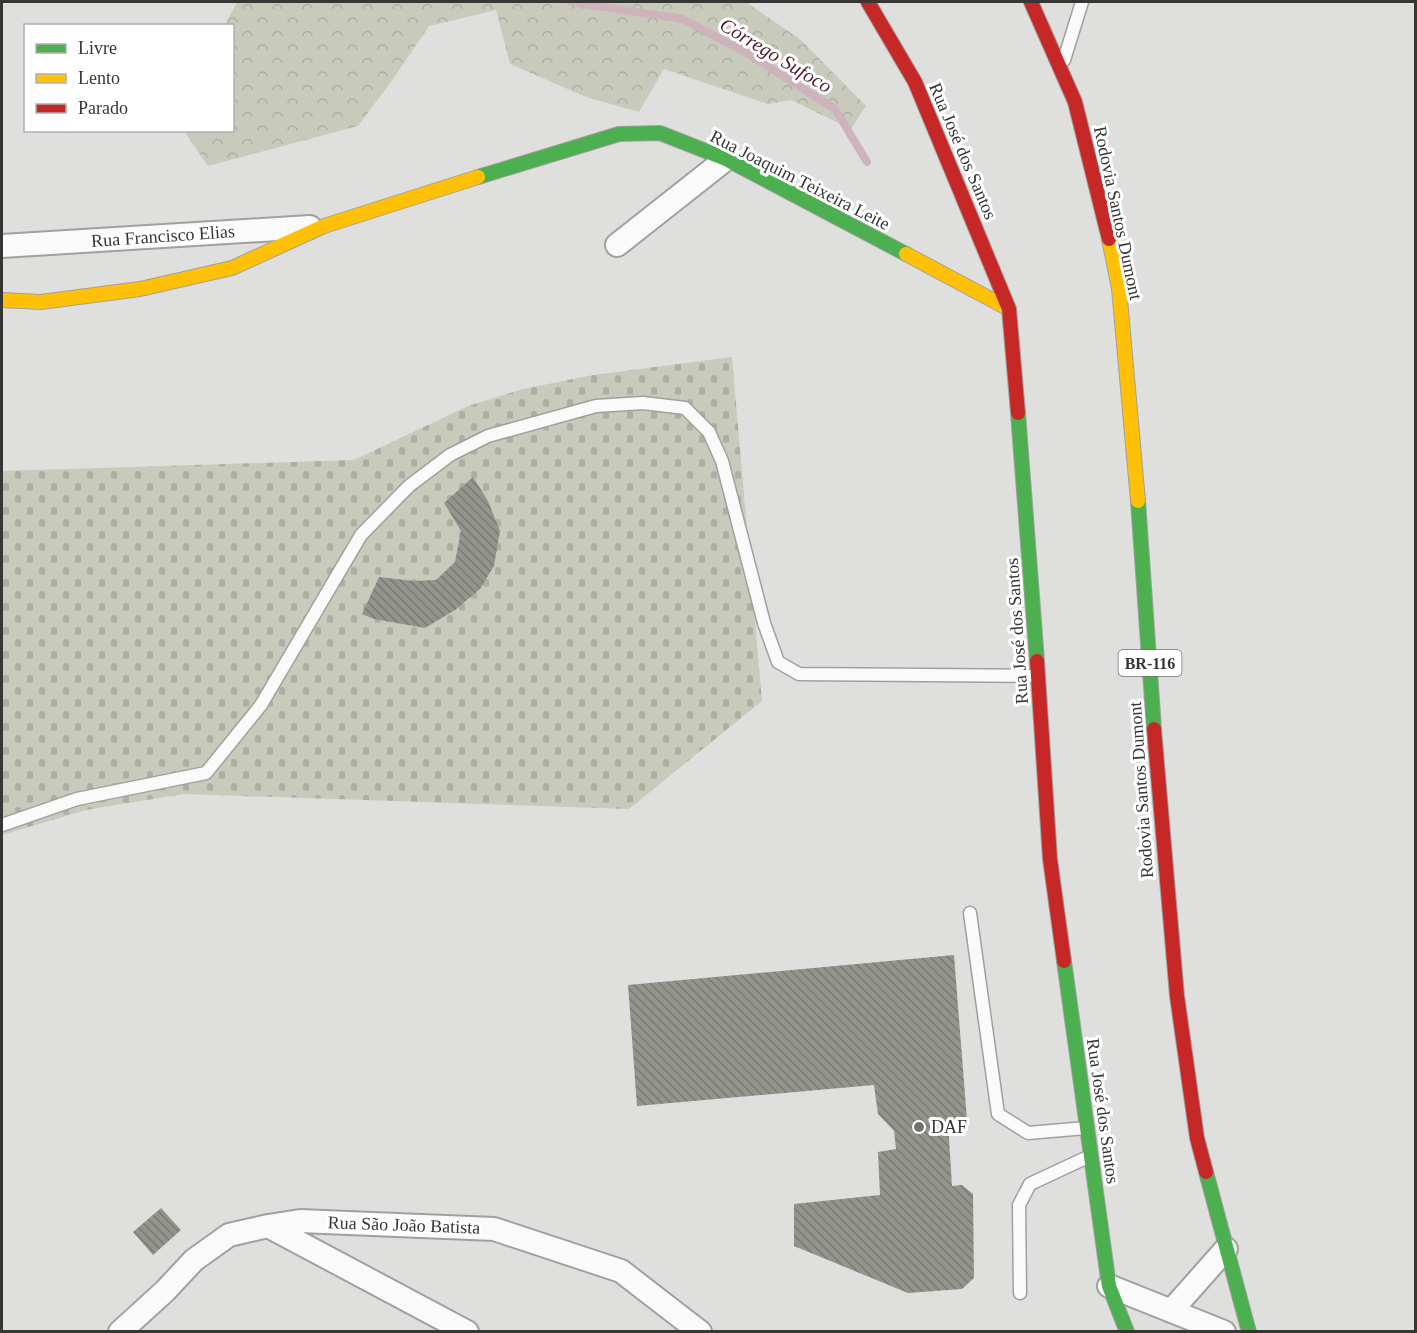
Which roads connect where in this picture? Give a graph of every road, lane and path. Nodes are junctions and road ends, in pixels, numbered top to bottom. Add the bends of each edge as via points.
1 (868, 2) edge
2 (1031, 2) edge
3 (1082, 2) edge
4 (1060, 69) junction
5 (726, 159) junction
6 (324, 226) junction
7 (617, 244) dead end
8 (2, 246) edge
9 (2, 300) edge
10 (1009, 309) junction
11 (1038, 676) junction
12 (2, 825) edge
13 (970, 913) dead end
14 (1087, 1128) junction
15 (1091, 1155) junction
16 (268, 1226) junction
17 (1226, 1249) junction
18 (1108, 1286) junction
19 (1020, 1293) dead end
20 (1172, 1311) junction
21 (120, 1332) edge
22 (467, 1332) edge
23 (700, 1332) edge
24 (1127, 1332) edge
25 (1224, 1332) edge
26 (1249, 1332) edge

1 - 10 main road, Rua José dos Santos via 915,82
2 - 4 main road, Rodovia Santos Dumont / BR-116
3 - 4 lane
4 - 17 main road, Rodovia Santos Dumont / BR-116 via 1075,102 1119,288 1177,996 1197,1138
5 - 6 main road, Rua Joaquim Teixeira Leite via 660,133 619,135
5 - 7 street
5 - 10 main road, Rua Joaquim Teixeira Leite
6 - 8 street, Rua Francisco Elias
6 - 9 main road, Rua Joaquim Teixeira Leite via 232,268 186,279 41,302
10 - 11 main road, Rua José dos Santos
11 - 12 lane via 799,674 778,662 764,623 722,461 709,432 685,408 643,403 596,406 488,436 450,455 410,486 361,535 261,705 206,772 77,799
11 - 14 main road, Rua José dos Santos via 1050,859
13 - 14 lane via 998,1114 1028,1133
14 - 15 main road, Rua José dos Santos
15 - 18 main road, Rua José dos Santos
15 - 19 lane via 1030,1184 1019,1205
16 - 21 street, Rua São João Batista via 229,1235 194,1260
16 - 22 street
16 - 23 street, Rua São João Batista via 300,1221 494,1229 621,1270
17 - 20 street
17 - 26 main road, Rodovia Santos Dumont / BR-116
18 - 20 street
18 - 24 main road, Rua José dos Santos
20 - 25 street

